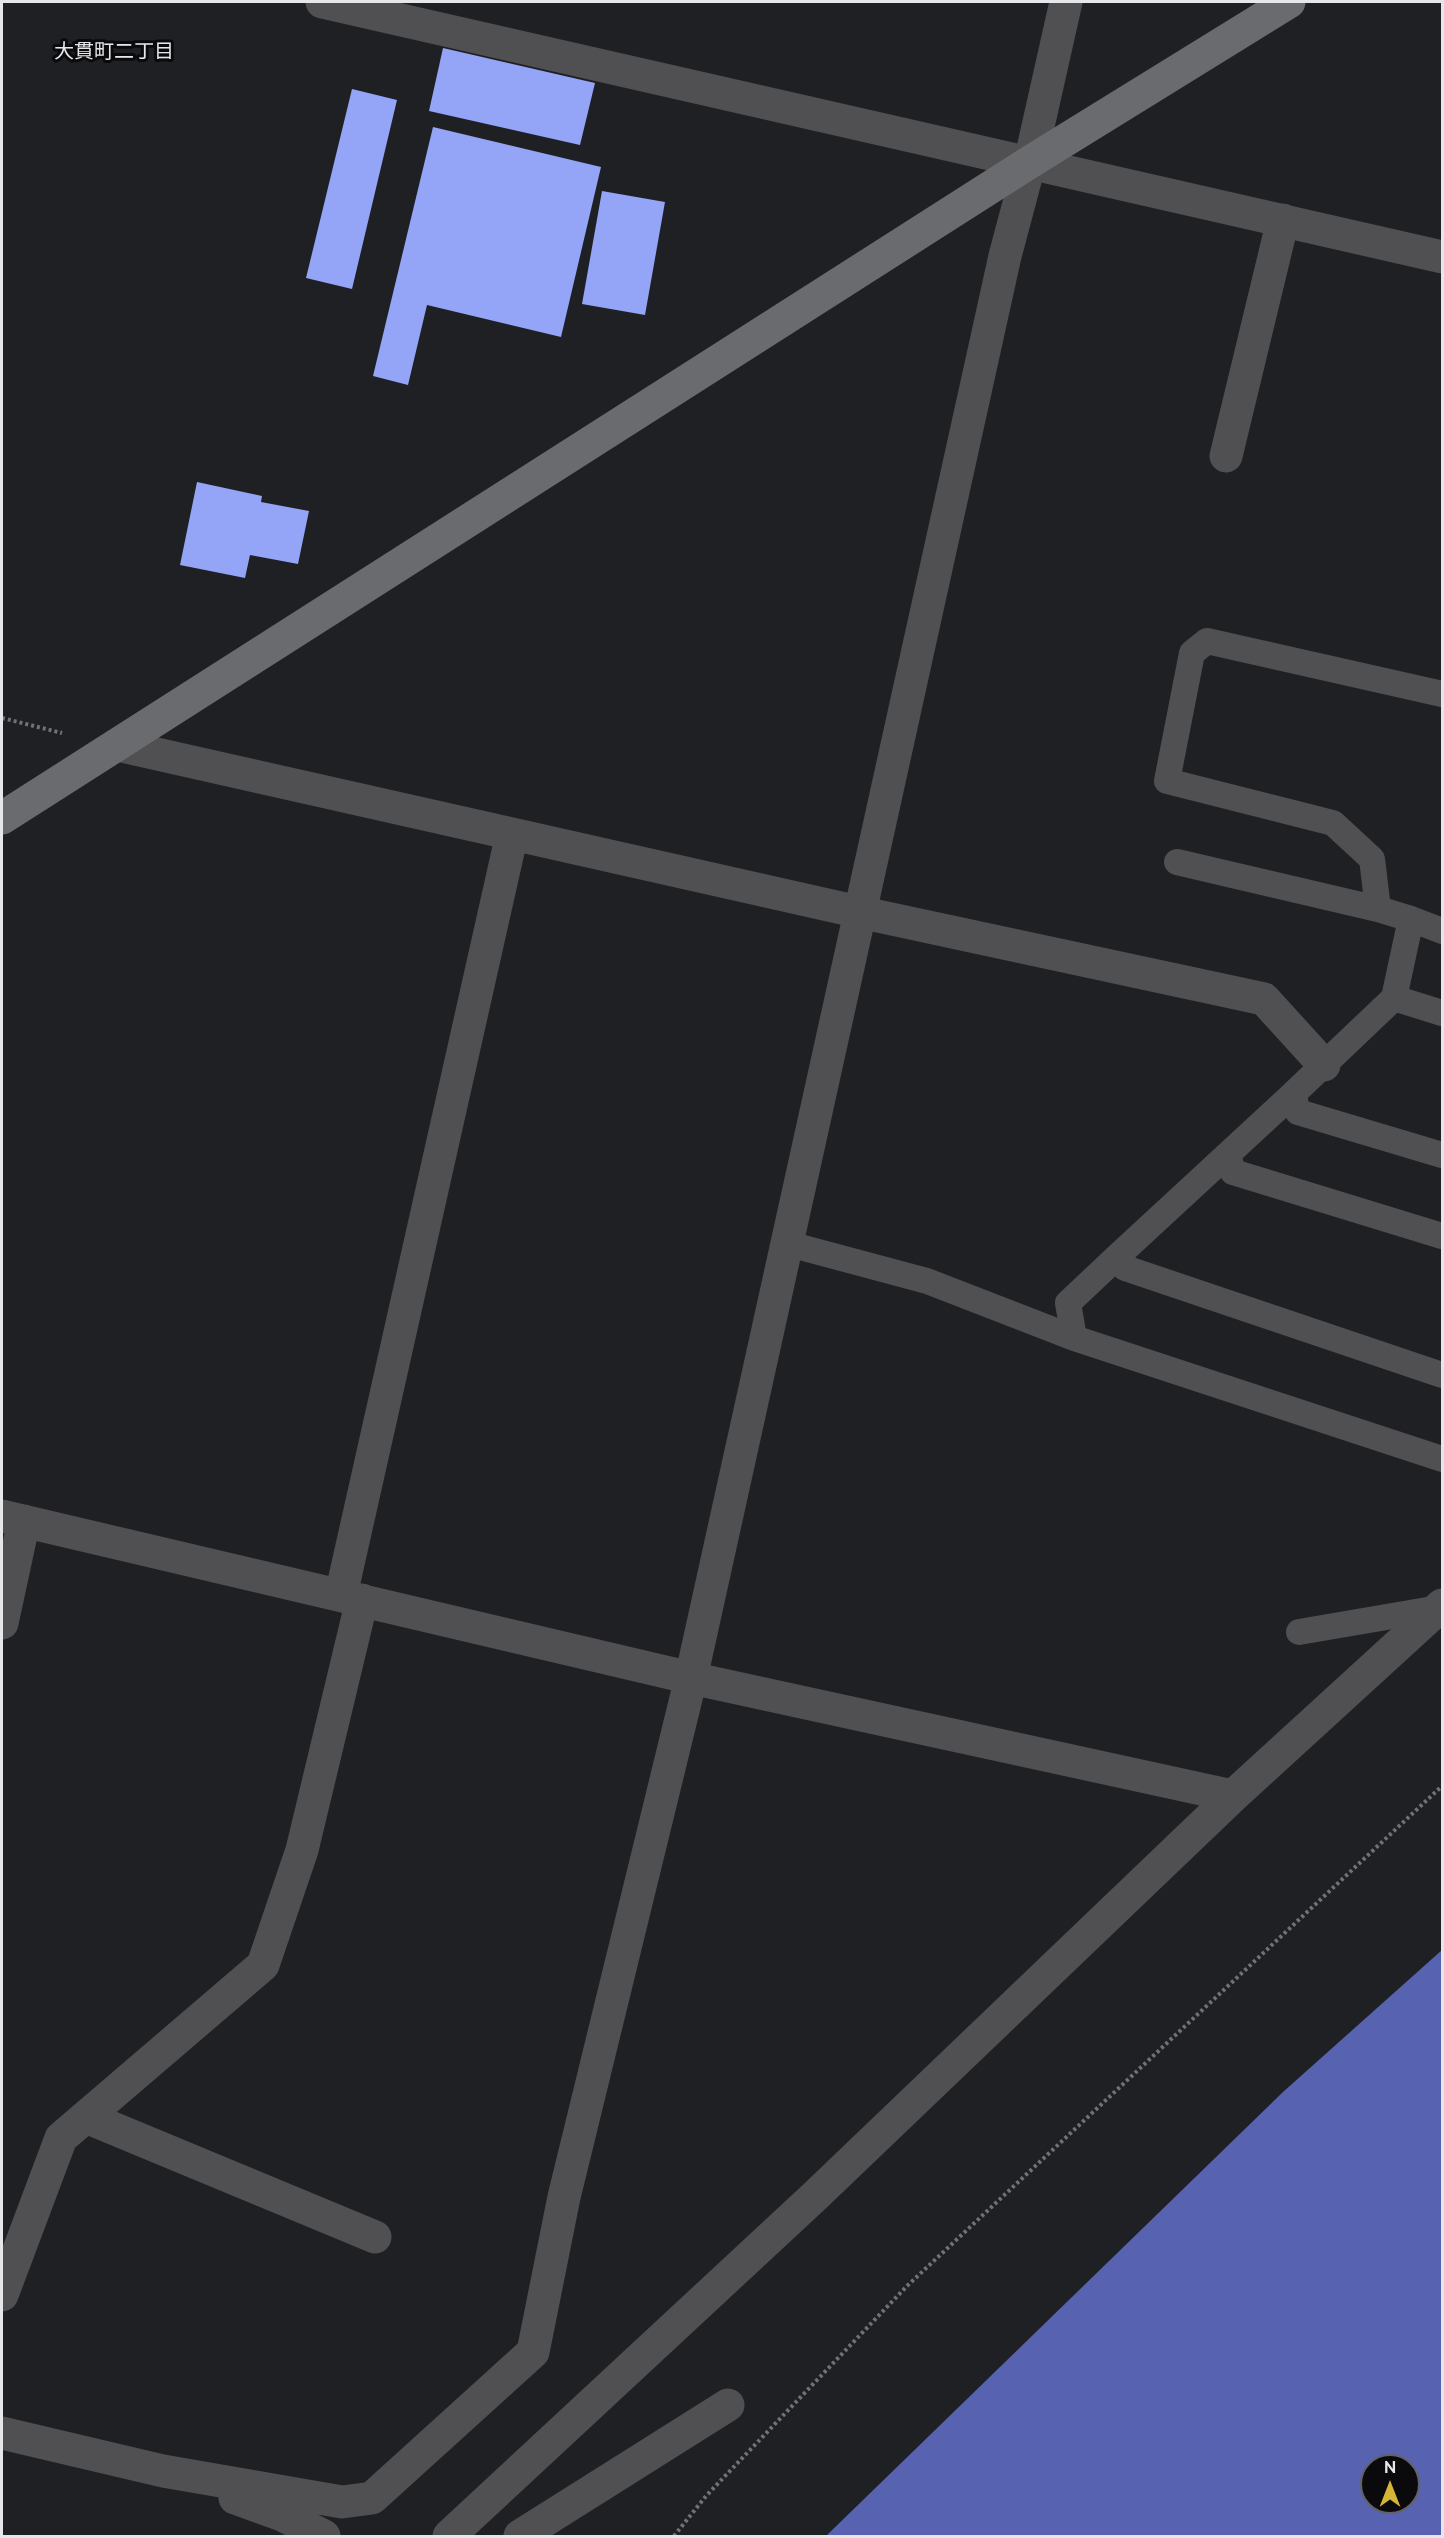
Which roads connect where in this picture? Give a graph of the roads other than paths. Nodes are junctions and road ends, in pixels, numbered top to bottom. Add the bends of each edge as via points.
1 (322, 2) edge
2 (1066, 2) edge
3 (1289, 2) edge
4 (1030, 162) junction
5 (1283, 220) junction
6 (1443, 257) edge
7 (1226, 456) dead end
8 (1443, 694) edge
9 (117, 745) junction
10 (2, 818) edge
11 (512, 834) junction
12 (1177, 862) dead end
13 (1378, 909) junction
14 (859, 912) junction
15 (1411, 919) junction
16 (1443, 931) edge
17 (1394, 998) junction
18 (1443, 1013) edge
19 (1324, 1065) junction
20 (1293, 1094) junction
21 (1228, 1155) junction
22 (1443, 1155) edge
23 (1443, 1236) edge
24 (785, 1243) junction
25 (1121, 1253) junction
26 (1074, 1338) junction
27 (1443, 1375) edge
28 (1443, 1459) edge
29 (13, 1519) edge
30 (352, 1598) junction
31 (1441, 1607) edge
32 (2, 1623) edge
33 (1299, 1632) dead end
34 (691, 1678) junction
35 (1233, 1796) junction
36 (86, 2117) junction
37 (375, 2237) dead end
38 (2, 2295) edge
39 (728, 2405) dead end
40 (2, 2433) edge
41 (164, 2471) junction
42 (324, 2536) edge
43 (449, 2536) edge
44 (520, 2536) edge

1 - 4 street
2 - 4 street
3 - 4 street
4 - 5 street
4 - 9 street
4 - 14 street via 1005,256
5 - 6 street
5 - 7 street
8 - 13 lane via 1207,641 1192,652 1167,781 1333,823 1372,859
9 - 10 street
9 - 11 street
11 - 14 street
11 - 30 street
12 - 13 lane
13 - 15 lane
14 - 19 street via 1264,999
14 - 24 street
15 - 16 lane
15 - 17 lane
17 - 18 lane
17 - 19 lane
19 - 20 lane
20 - 21 lane
20 - 22 lane via 1298,1112
21 - 23 lane via 1233,1172
21 - 25 lane
24 - 26 lane via 927,1281
24 - 34 street
25 - 26 lane via 1068,1304
25 - 27 lane via 1125,1268
26 - 28 lane
29 - 30 street
29 - 32 street
30 - 34 street
30 - 36 street via 302,1850 263,1965
31 - 33 lane
31 - 35 street
34 - 35 street
34 - 41 street via 564,2197 533,2352 372,2498 342,2502
35 - 43 street via 814,2197
36 - 37 street
36 - 38 street via 61,2139
39 - 44 street
40 - 41 street
41 - 42 street

